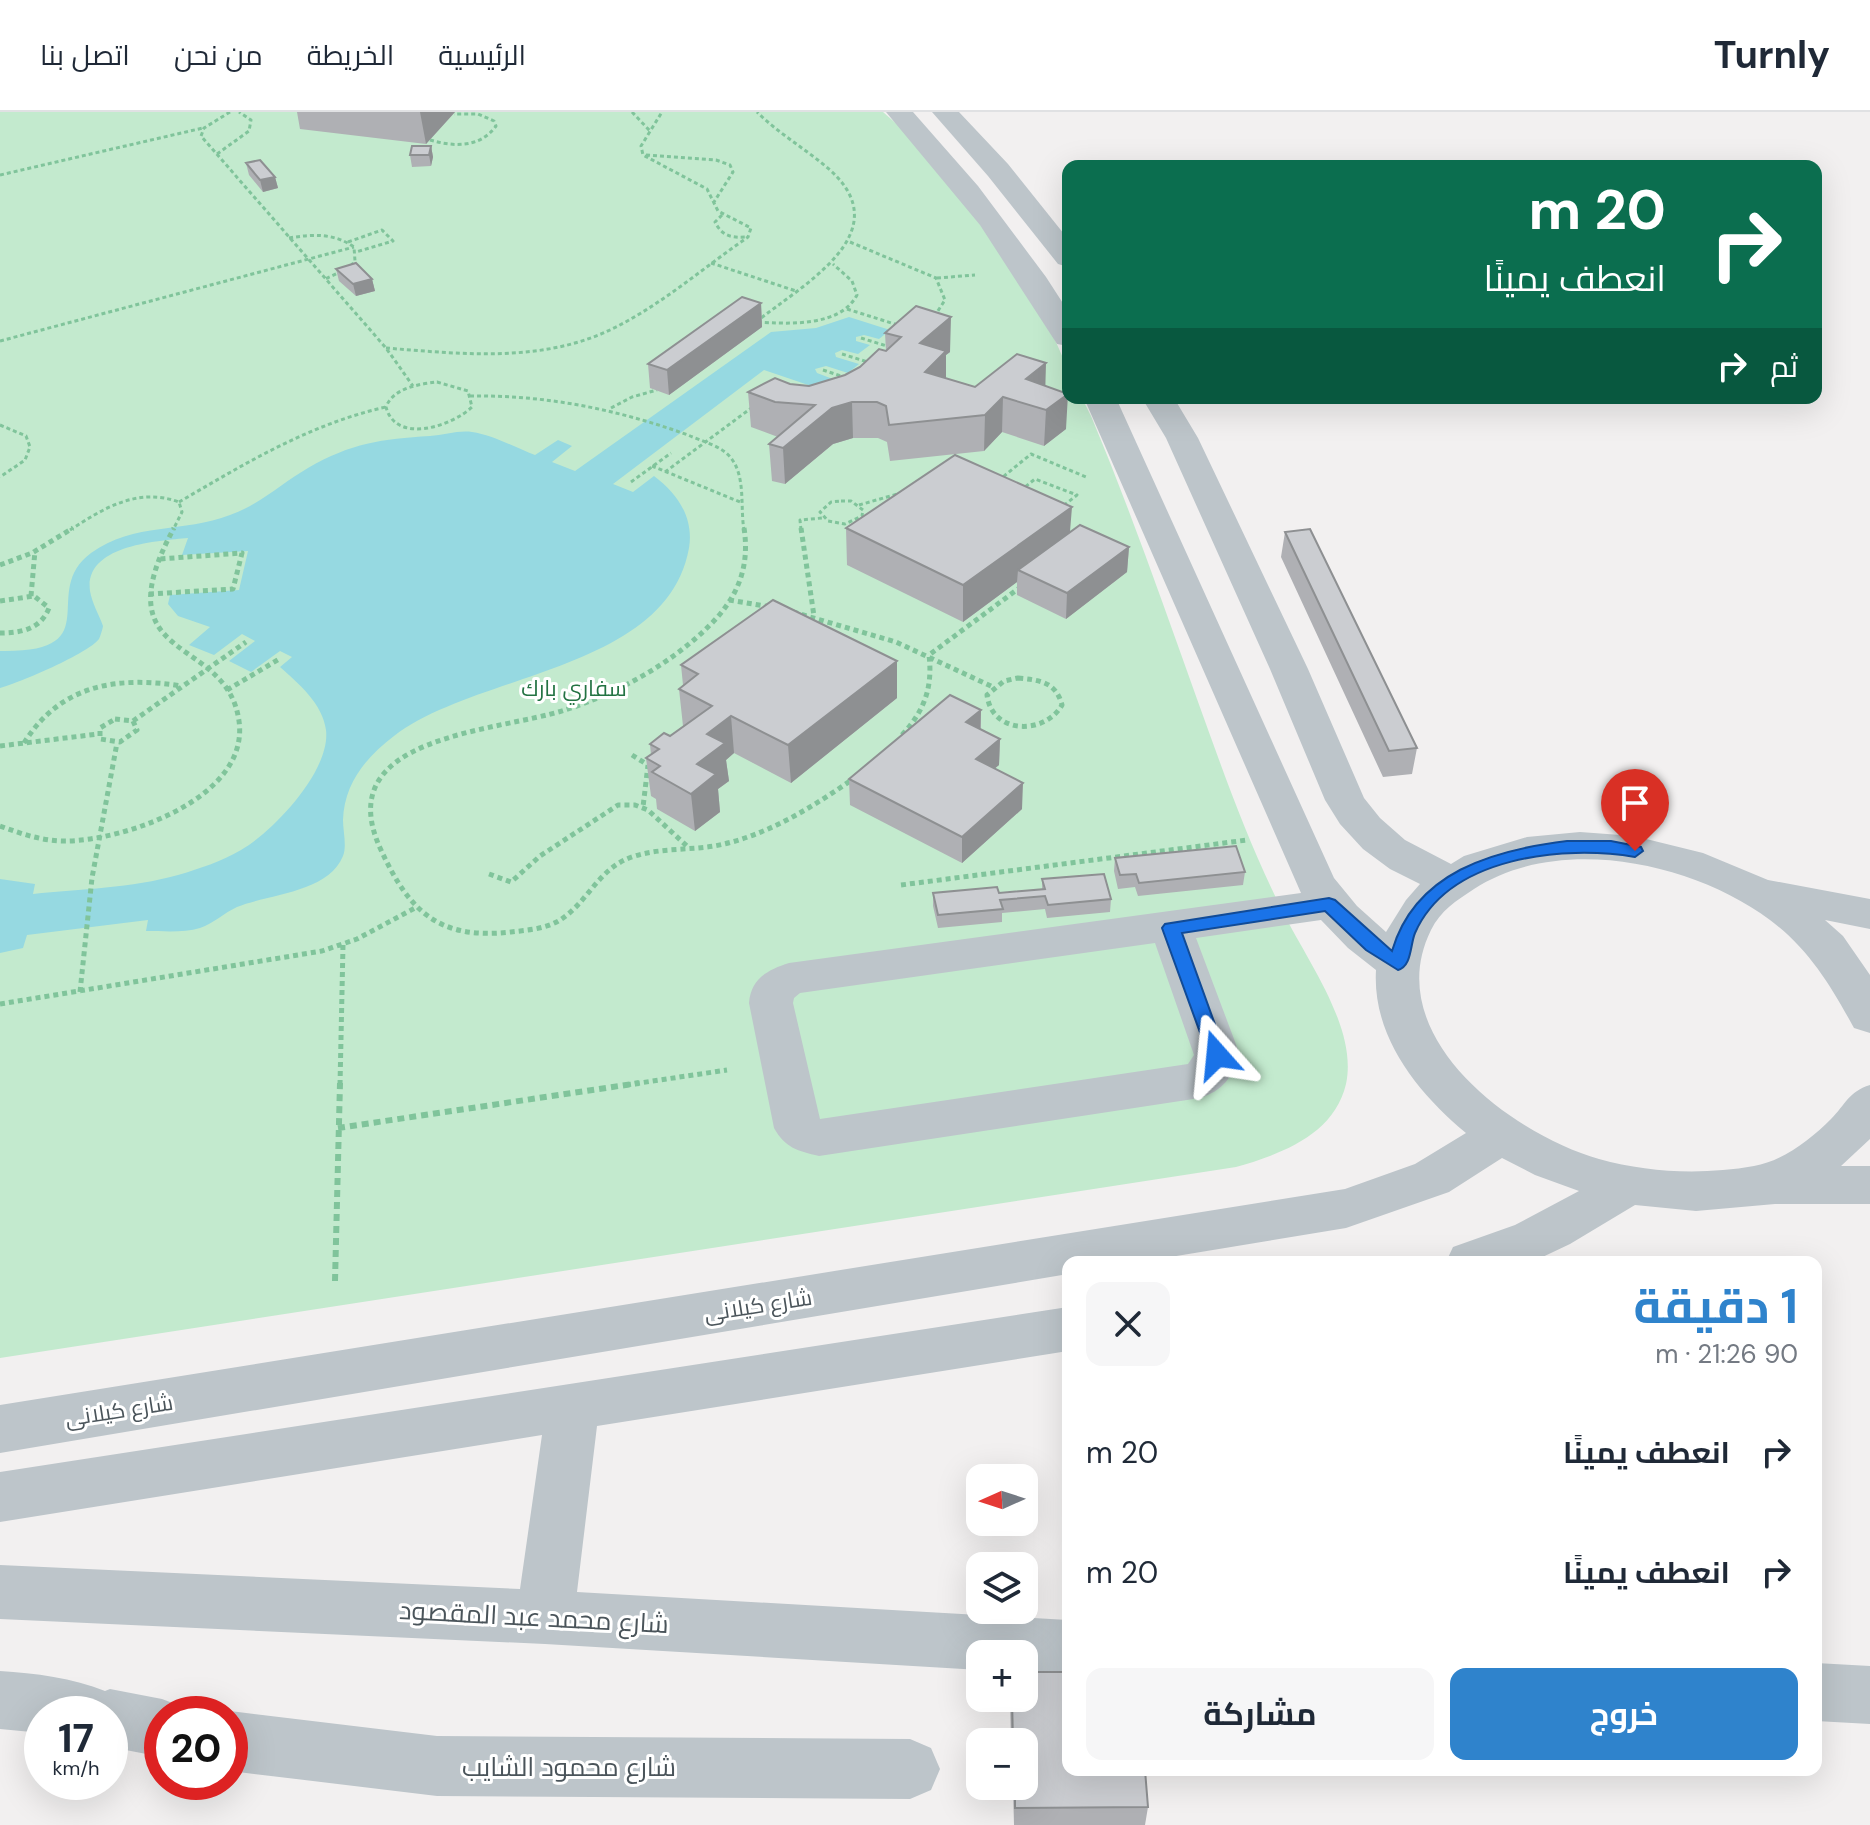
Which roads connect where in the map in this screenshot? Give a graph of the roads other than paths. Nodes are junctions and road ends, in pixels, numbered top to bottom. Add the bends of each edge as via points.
1 (899, 112) edge
2 (945, 112) edge
3 (1062, 250) edge
4 (1062, 327) edge
5 (1103, 404) edge
6 (1162, 404) edge
7 (1182, 438) junction
8 (1123, 445) junction
9 (1452, 881) junction
10 (1747, 888) junction
11 (1329, 904) junction
12 (1870, 914) edge
13 (1171, 928) junction
14 (1398, 963) junction
15 (1870, 1016) edge
16 (1870, 1103) edge
17 (1501, 1135) junction
18 (1759, 1184) junction
19 (1628, 1185) junction
20 (1870, 1185) edge
21 (1488, 1256) edge
22 (1062, 1330) edge
23 (573, 1406) junction
24 (0, 1429) edge
25 (0, 1497) edge
26 (0, 1592) edge
27 (545, 1617) junction
28 (1062, 1648) edge
29 (1822, 1692) edge
30 (1870, 1695) edge
31 (0, 1700) edge
32 (24, 1701) edge
33 (248, 1743) edge
34 (910, 1769) dead end

1 - 4 street via 973,196
2 - 3 street
5 - 8 street
6 - 7 street
7 - 8 street
7 - 9 street via 1350,809 1373,838 1395,854
8 - 11 street via 1292,834
9 - 10 street via 1484,863 1523,852 1611,847 1704,868
9 - 14 street via 1425,904 1407,931
10 - 12 street
10 - 15 street via 1821,940
11 - 13 street
11 - 14 street
13 - 13 street via 803,976 778,984 771,1003 798,1128 819,1138 836,1136 1200,1080 1211,1071 1217,1055
14 - 17 street via 1398,998 1409,1034 1430,1070 1461,1104
16 - 18 street via 1854,1129 1797,1172
17 - 19 street via 1583,1174
17 - 24 street, شارع كيلانى via 1432,1178 1346,1208
18 - 19 street via 1717,1191
18 - 20 street
19 - 21 street via 1533,1240
22 - 23 street
23 - 25 street
23 - 27 street
26 - 27 street, شارع محمد عبد المقصود
27 - 28 street, شارع محمد عبد المقصود
29 - 30 street
31 - 32 street
33 - 34 street, شارع محمود الشايب via 437,1766

